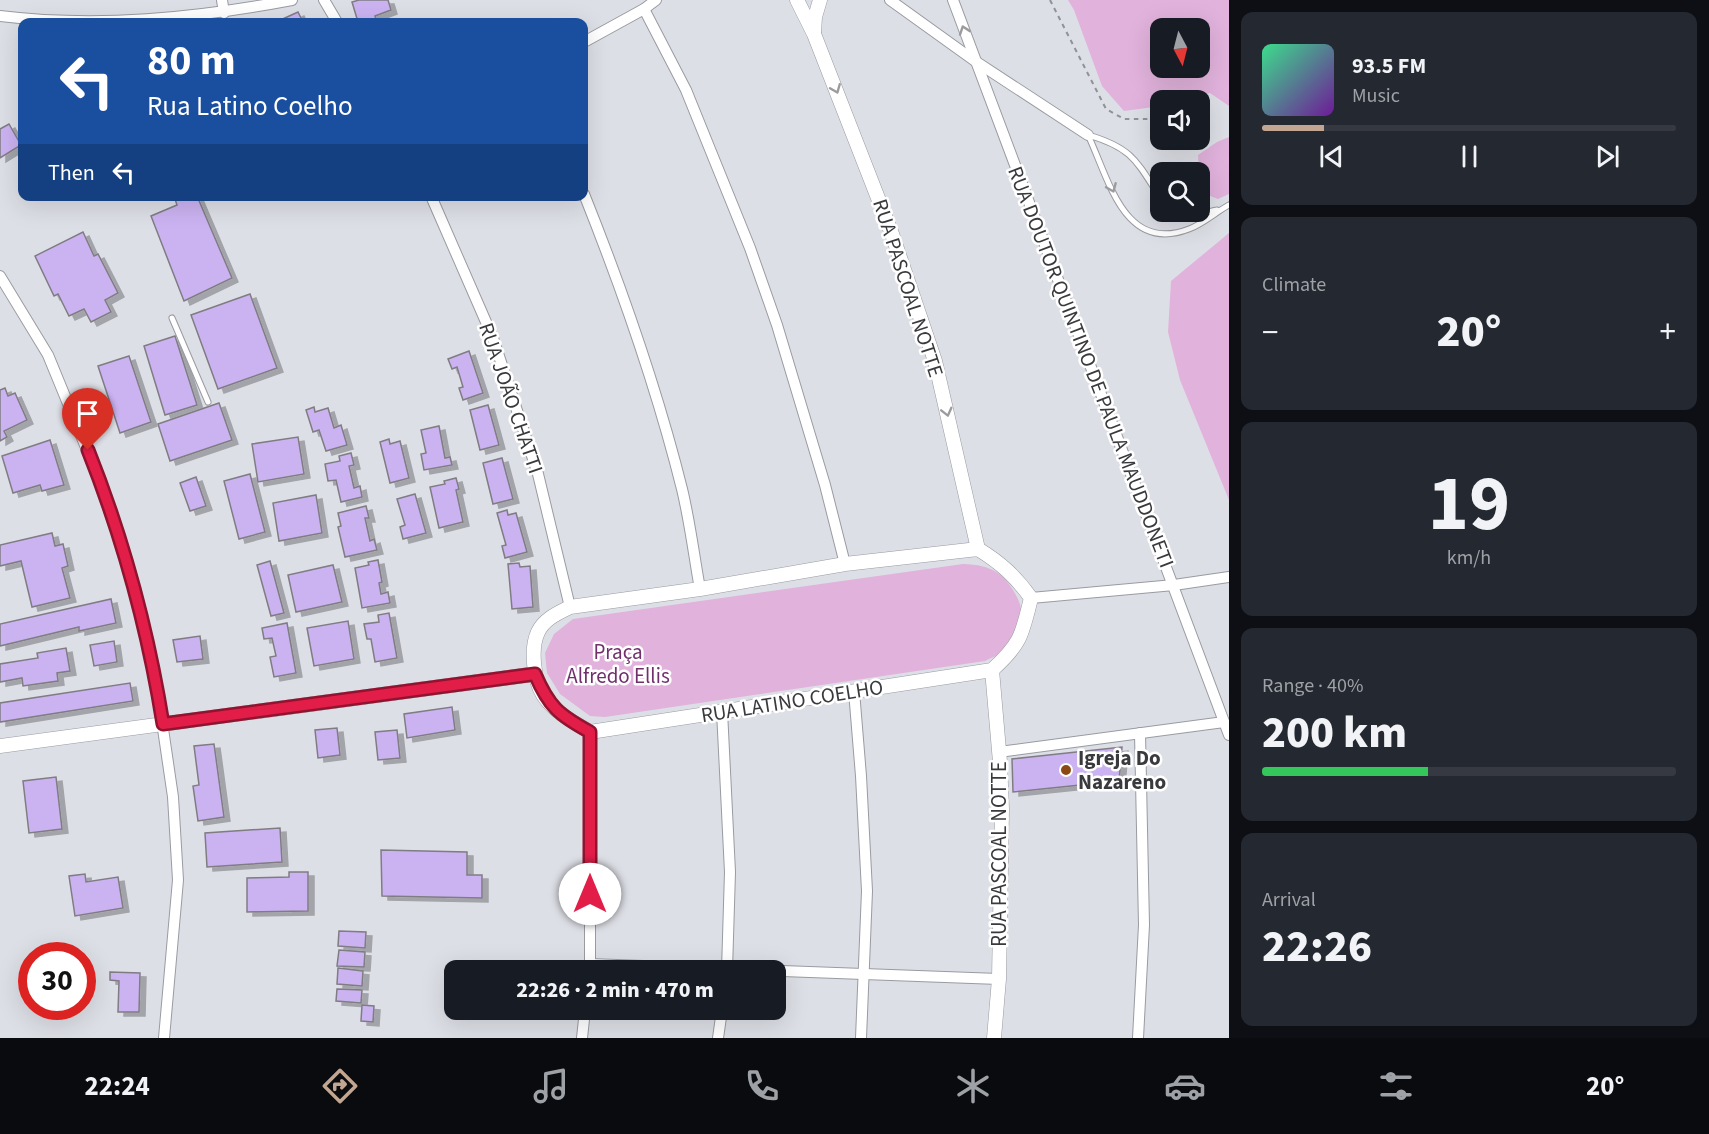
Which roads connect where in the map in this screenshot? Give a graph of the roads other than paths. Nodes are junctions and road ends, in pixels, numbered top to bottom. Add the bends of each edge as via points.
1 (222, 0) edge
2 (292, 0) edge
3 (324, 0) edge
4 (656, 0) edge
5 (797, 0) edge
6 (820, 0) edge
7 (890, 0) edge
8 (953, 0) edge
9 (644, 9) junction
10 (224, 13) junction
11 (0, 16) edge
12 (38, 18) edge
13 (162, 18) edge
14 (335, 18) edge
15 (814, 34) junction
16 (588, 40) edge
17 (975, 61) junction
18 (1088, 135) junction
19 (1150, 182) edge
20 (433, 201) edge
21 (587, 201) edge
22 (1229, 205) edge
23 (1221, 209) junction
24 (1210, 211) edge
25 (0, 276) edge
26 (172, 318) dead end
27 (208, 402) dead end
28 (978, 549) junction
29 (845, 564) junction
30 (1229, 577) edge
31 (1174, 585) junction
32 (700, 589) junction
33 (1031, 598) junction
34 (570, 607) junction
35 (992, 670) junction
36 (535, 674) junction
37 (854, 691) junction
38 (722, 711) junction
39 (1224, 722) junction
40 (163, 724) junction
41 (590, 732) junction
42 (1140, 733) junction
43 (1229, 735) edge
44 (0, 746) edge
45 (999, 752) junction
46 (590, 960) edge
47 (727, 960) edge
48 (786, 971) edge
49 (864, 973) junction
50 (999, 978) junction
51 (584, 1020) edge
52 (721, 1020) edge
53 (164, 1038) edge
54 (582, 1038) edge
55 (718, 1038) edge
56 (861, 1038) edge
57 (994, 1038) edge
58 (1138, 1038) edge

1 - 10 street
2 - 10 street
3 - 14 street
4 - 9 street
5 - 15 street, RUA PASCOAL NOTTE
6 - 15 street
7 - 17 street
17 -> 8 street, RUA DOUTOR QUINTINO DE PAULA MAUDDONETI
9 - 16 street
9 - 29 street via 686,90 750,248 777,325
10 - 13 street
11 - 12 street
15 -> 28 street, RUA PASCOAL NOTTE via 892,234 935,360
17 - 18 street
17 - 31 street, RUA DOUTOR QUINTINO DE PAULA MAUDDONETI
18 - 19 lane via 1108,141 1135,159
18 -> 23 lane via 1119,204 1140,228 1173,234
20 - 34 street, RUA JOÃO CHATTI via 493,338 538,474
21 - 32 street via 613,266 660,409 683,491
22 - 23 lane
23 - 24 lane
25 - 40 street via 48,355 94,467 129,568
26 - 27 lane
28 - 29 street
28 - 33 street via 1018,579
29 - 32 street
30 - 31 street
31 - 33 street
31 - 39 street, RUA DOUTOR QUINTINO DE PAULA MAUDDONETI
32 - 34 street
33 - 35 street via 1023,633 1012,651
34 - 36 street via 552,616 538,632
35 - 37 street, RUA LATINO COELHO
35 - 45 street, RUA PASCOAL NOTTE
36 - 40 street
36 - 41 street via 544,696 558,711
37 - 38 street, RUA LATINO COELHO
37 - 49 street via 867,891
38 - 41 street, RUA LATINO COELHO
38 - 47 street via 730,872
39 - 42 street
39 - 43 street, RUA DOUTOR QUINTINO DE PAULA MAUDDONETI
40 - 44 street
40 - 53 street via 173,796 178,880
41 - 46 street
42 - 45 street
42 - 58 street via 1144,925
45 - 50 street, RUA PASCOAL NOTTE
48 - 49 street
49 - 50 street
49 - 56 street
50 - 57 street, RUA PASCOAL NOTTE
51 - 54 street
52 - 55 street

